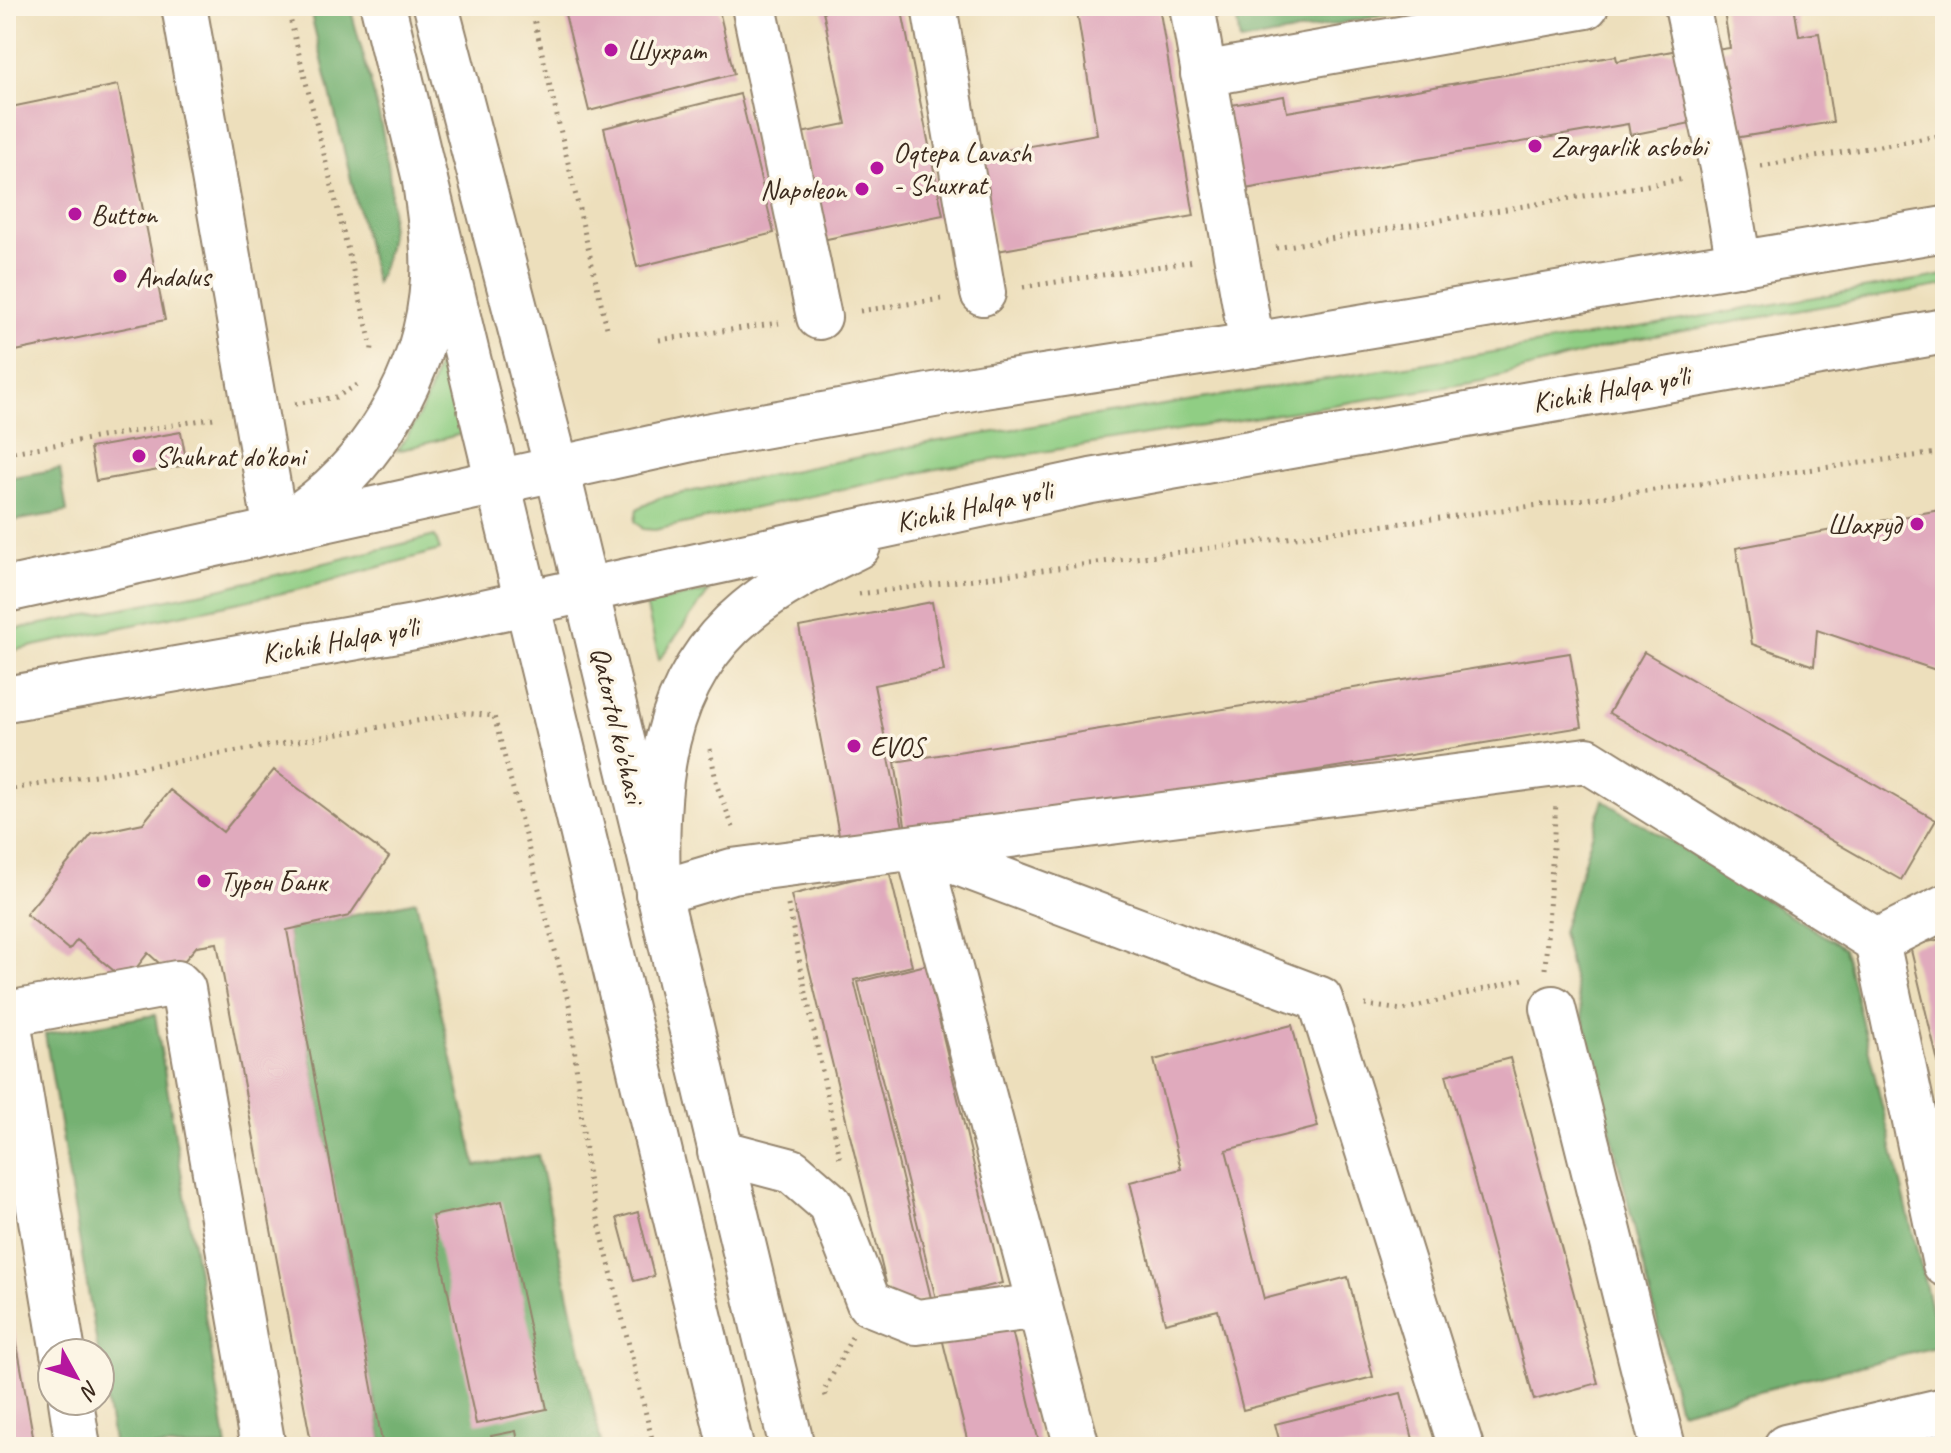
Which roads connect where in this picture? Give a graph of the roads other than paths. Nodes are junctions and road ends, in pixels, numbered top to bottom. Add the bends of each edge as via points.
1 (184, 6) edge
2 (383, 6) edge
3 (436, 6) edge
4 (754, 6) edge
5 (934, 6) edge
6 (1192, 6) edge
7 (1586, 6) edge
8 (1687, 6) edge
9 (1203, 74) junction
10 (425, 181) junction
11 (1945, 229) edge
12 (1739, 264) junction
13 (983, 293) road end
14 (819, 317) road end
15 (1944, 329) edge
16 (1252, 345) junction
17 (557, 469) junction
18 (498, 481) junction
19 (896, 523) junction
20 (276, 530) junction
21 (6, 590) edge
22 (585, 590) junction
23 (527, 602) junction
24 (6, 699) edge
25 (918, 848) junction
26 (658, 893) junction
27 (1945, 907) edge
28 (1877, 941) junction
29 (1548, 991) road end
30 (7, 1009) edge
31 (720, 1152) junction
32 (1945, 1264) edge
33 (1040, 1306) junction
34 (60, 1337) edge
35 (1945, 1410) edge
36 (73, 1417) edge
37 (78, 1447) edge
38 (263, 1447) edge
39 (731, 1447) edge
40 (792, 1447) edge
41 (1077, 1447) edge
42 (1461, 1447) edge
43 (1663, 1447) edge
44 (1786, 1447) edge

1 - 20 main road
2 - 10 main road
3 - 17 main road, Qatortol ko'chasi
4 - 14 main road
5 - 13 main road
6 - 9 main road
7 - 9 main road
8 - 12 main road
9 - 16 main road
10 - 18 main road
10 - 20 main road via 433,281 425,327 402,392 362,458 323,497
11 - 12 main road
12 - 16 main road
15 - 19 main road, Kichik Halqa yo'li via 1091,481
16 - 17 main road via 829,413
17 - 18 main road
17 - 22 main road, Qatortol ko'chasi
18 - 20 main road
18 - 23 main road
19 - 22 main road, Kichik Halqa yo'li
19 - 26 main road via 748,610 697,664 666,750 656,820
20 - 21 main road
22 - 23 main road, Kichik Halqa yo'li
22 - 26 main road, Qatortol ko'chasi
23 - 24 main road, Kichik Halqa yo'li
23 - 39 main road
25 - 26 main road via 732,871
25 - 28 main road via 1587,760
25 - 33 main road
25 - 42 main road via 1320,999
26 - 31 main road, Qatortol ko'chasi
27 - 28 main road
28 - 32 main road
29 - 43 main road
30 - 34 main road
30 - 38 main road via 173,983 183,989
31 - 33 main road via 792,1171 830,1204 869,1303 917,1322
31 - 40 main road, Qatortol ko'chasi
33 - 41 main road
35 - 44 main road
36 - 37 main road

